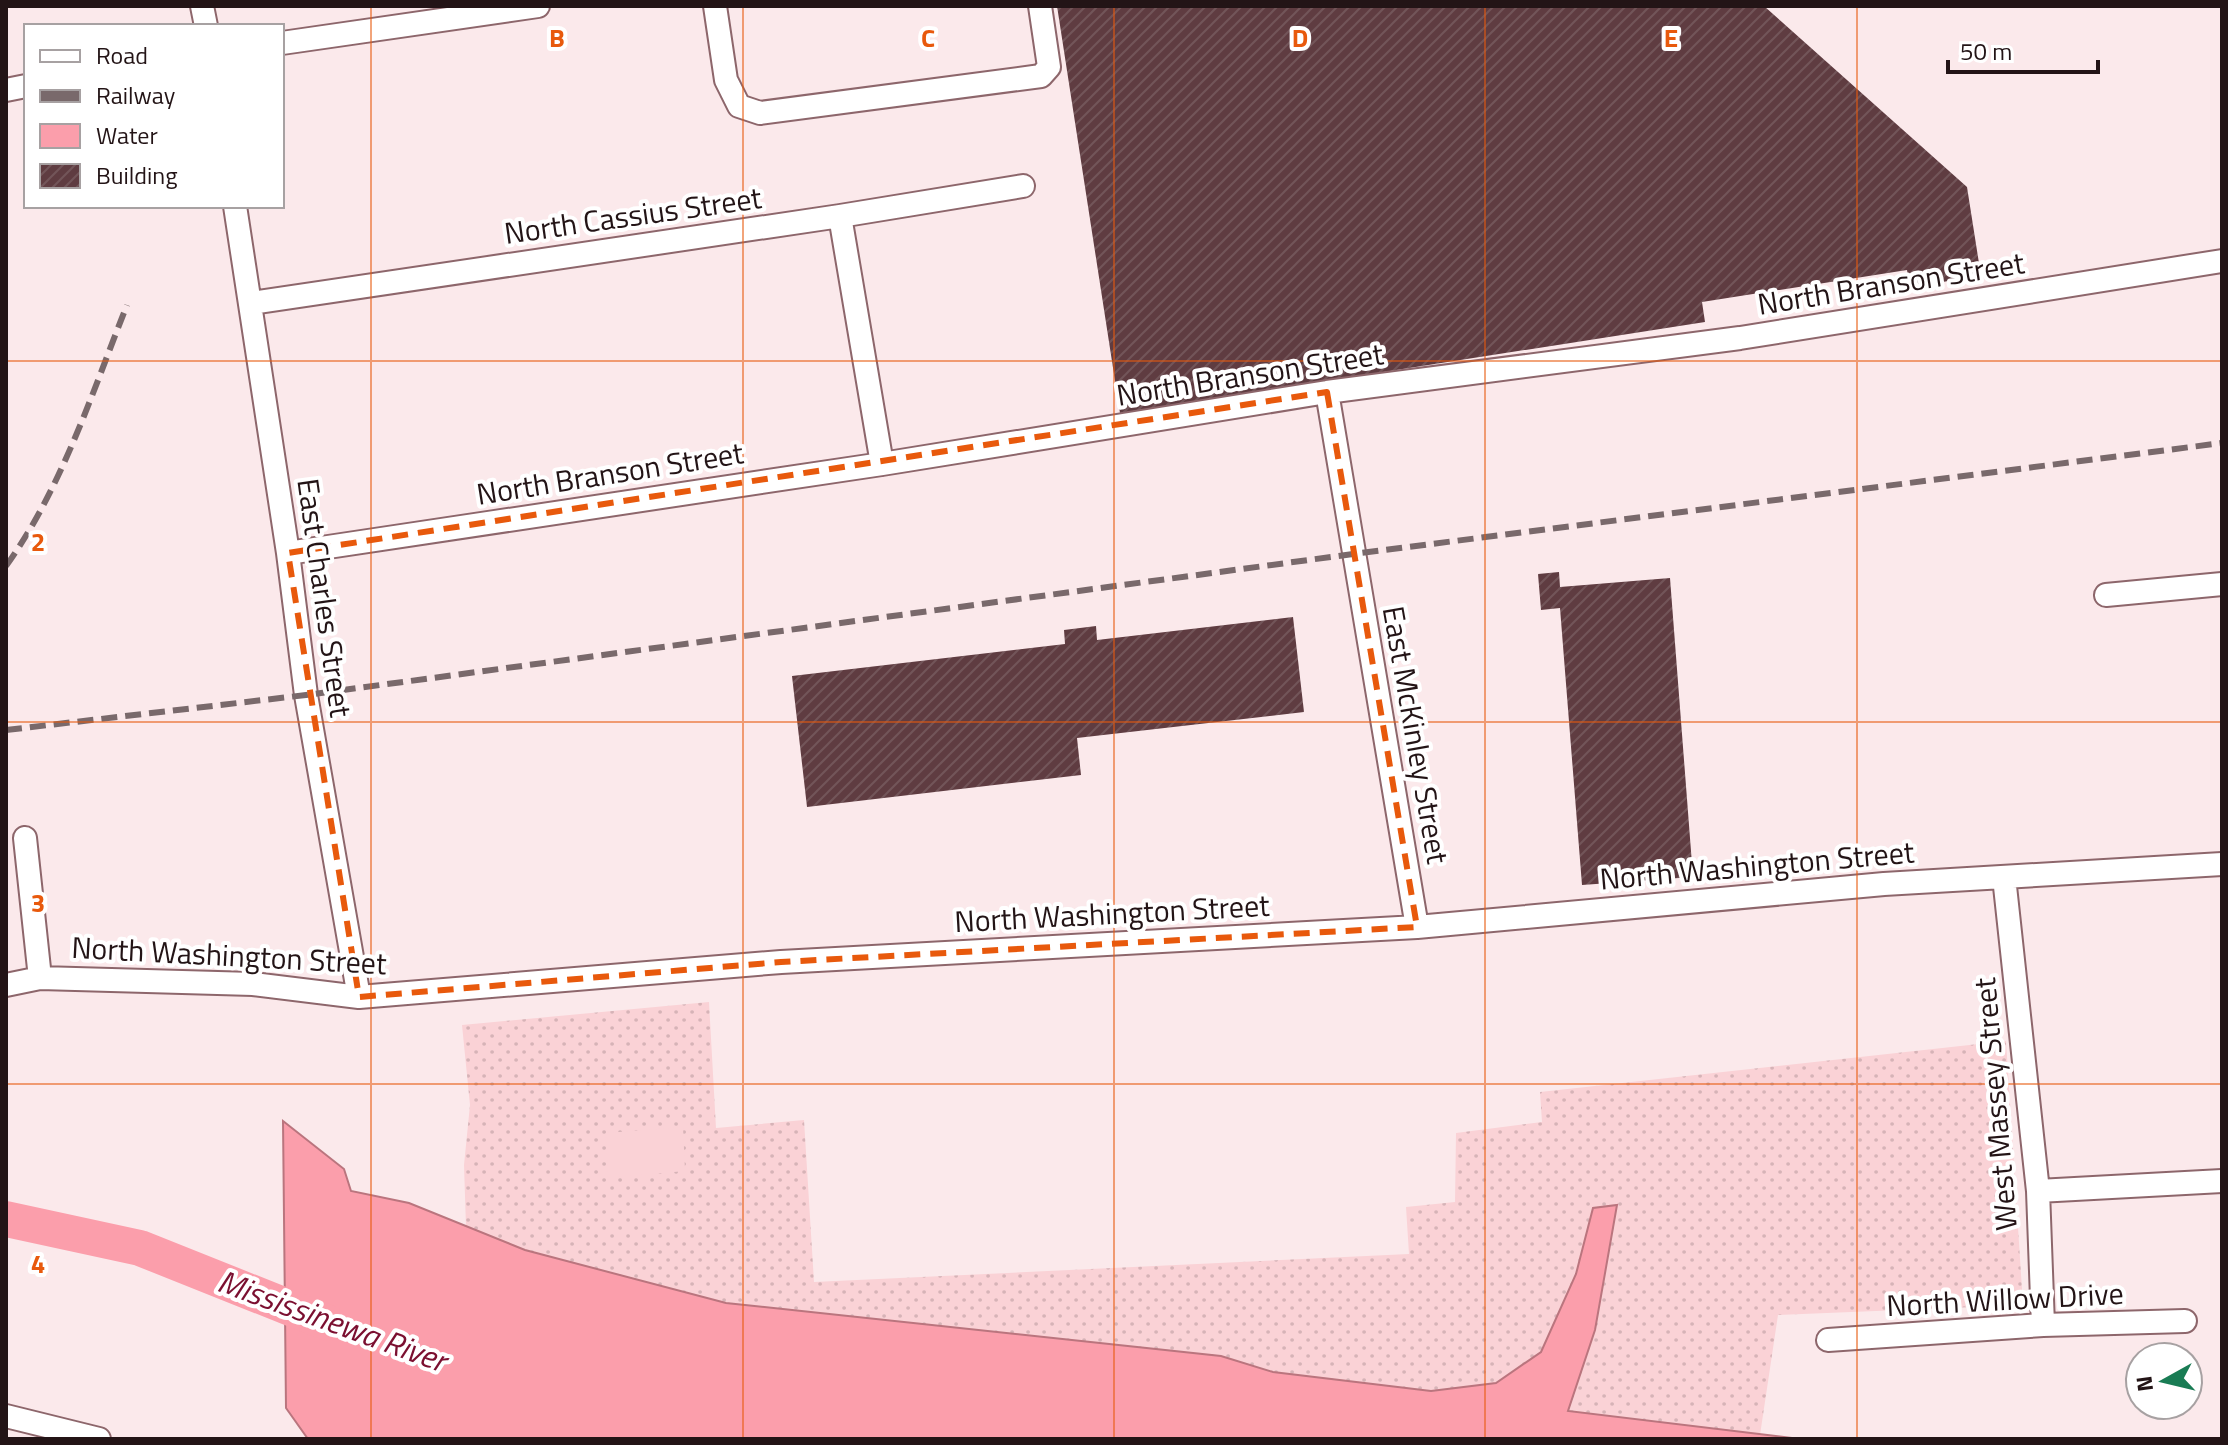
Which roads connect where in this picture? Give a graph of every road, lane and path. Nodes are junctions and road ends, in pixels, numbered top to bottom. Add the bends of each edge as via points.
1 (538, 6) edge
2 (715, 6) edge
3 (1040, 6) edge
4 (284, 43) edge
5 (1023, 186) dead end
6 (235, 208) edge
7 (840, 216) junction
8 (2222, 261) edge
9 (251, 303) junction
10 (1327, 392) junction
11 (882, 464) junction
12 (288, 553) junction
13 (2222, 584) edge
14 (2106, 595) dead end
15 (25, 838) dead end
16 (2222, 864) edge
17 (2004, 877) junction
18 (1417, 927) junction
19 (40, 978) junction
20 (6, 985) edge
21 (359, 997) junction
22 (2222, 1181) edge
23 (2038, 1191) junction
24 (2185, 1321) dead end
25 (2043, 1325) junction
26 (1828, 1340) dead end
27 (6, 1416) edge
28 (99, 1439) edge

1 - 4 street
2 - 3 street via 726,80 739,106 760,113 1041,76 1049,67
5 - 7 street, North Cassius Street
6 - 9 street, East Charles Street
7 - 9 street, North Cassius Street
7 - 11 street
8 - 10 street, North Branson Street via 1740,338
9 - 12 street, East Charles Street
10 - 11 street, North Branson Street
10 - 18 street, East McKinley Street
11 - 12 street, North Branson Street
12 - 21 street, East Charles Street via 306,695
13 - 14 street
15 - 19 street
16 - 17 street, North Washington Street
17 - 18 street, North Washington Street
17 - 23 street, West Massey Street
18 - 21 street, North Washington Street via 781,962
19 - 20 street, North Washington Street
19 - 21 street, North Washington Street via 253,984
22 - 23 street
23 - 25 street, West Massey Street
24 - 25 street, North Willow Drive
25 - 26 street, North Willow Drive
27 - 28 street

